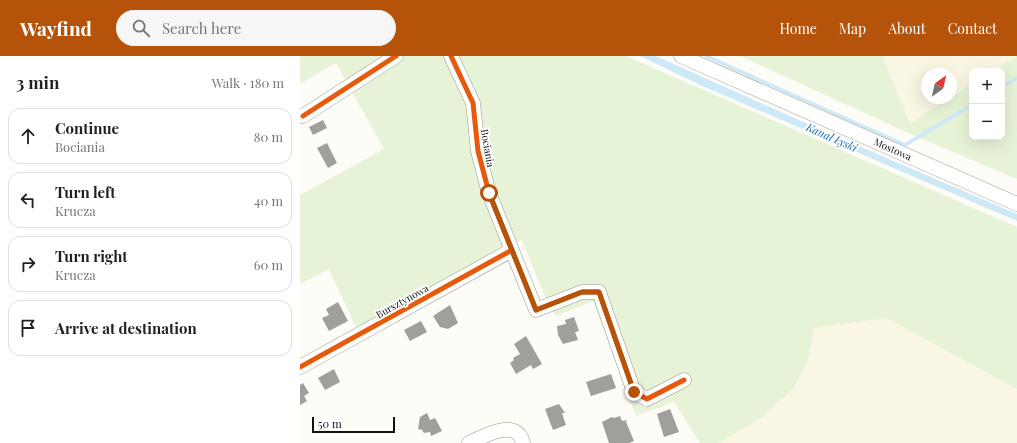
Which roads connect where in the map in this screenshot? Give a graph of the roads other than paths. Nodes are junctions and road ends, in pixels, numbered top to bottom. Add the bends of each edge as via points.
1 (396, 56) edge
2 (451, 56) edge
3 (681, 56) edge
4 (303, 116) dead end
5 (1017, 204) edge
6 (512, 250) junction
7 (300, 366) edge
8 (684, 380) dead end
9 (469, 443) edge
10 (523, 443) edge

1 - 4 street
2 - 6 street, Bociania via 473,103 478,150 489,193
3 - 5 street, Mostowa
6 - 7 street, Bursztynowa
6 - 8 street, Bociania via 536,310 582,292 599,292 634,392 647,399
9 - 10 street via 504,429 518,435

